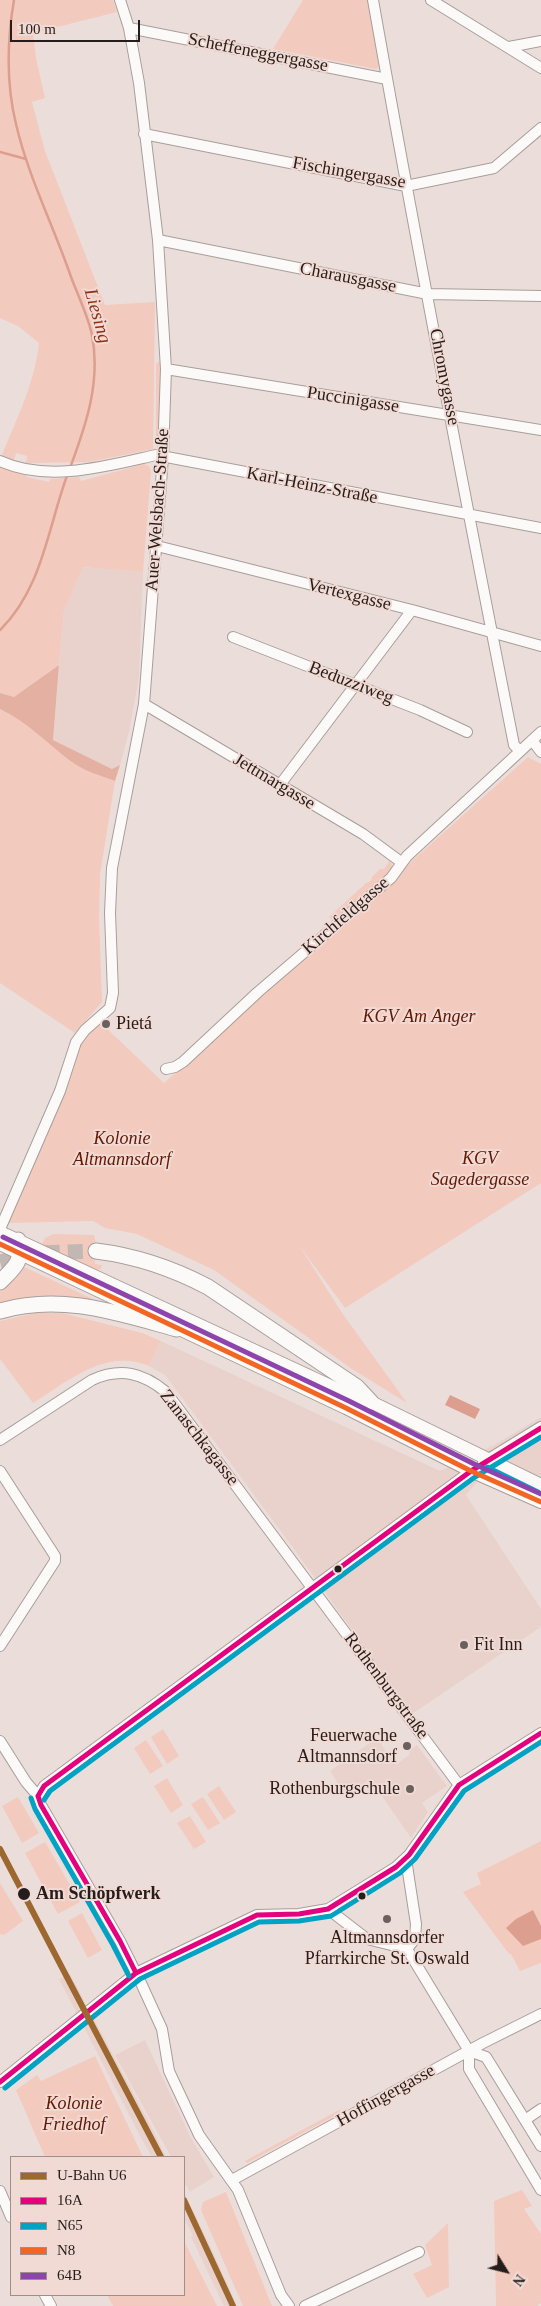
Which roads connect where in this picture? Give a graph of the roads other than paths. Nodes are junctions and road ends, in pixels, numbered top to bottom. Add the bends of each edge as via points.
1 (120, 0) edge
2 (373, 0) edge
3 (431, 0) edge
4 (129, 28) junction
5 (541, 41) edge
6 (509, 47) junction
7 (541, 68) edge
8 (387, 79) junction
9 (541, 128) edge
10 (144, 134) junction
11 (406, 186) junction
12 (158, 240) junction
13 (428, 294) junction
14 (541, 296) edge
15 (166, 369) junction
16 (452, 416) junction
17 (541, 430) edge
18 (163, 457) junction
19 (0, 461) edge
20 (469, 516) junction
21 (541, 528) edge
22 (156, 546) junction
23 (412, 610) junction
24 (492, 633) junction
25 (234, 637) dead end
26 (541, 646) edge
27 (356, 684) junction
28 (144, 704) junction
29 (467, 732) dead end
30 (541, 732) edge
31 (532, 740) junction
32 (520, 751) junction
33 (541, 752) edge
34 (279, 786) junction
35 (401, 862) junction
36 (166, 1069) dead end
37 (0, 1231) edge
38 (0, 1244) edge
39 (20, 1247) junction
40 (96, 1251) tunnel mouth
41 (0, 1282) edge
42 (0, 1311) edge
43 (177, 1329) junction
44 (371, 1402) junction
45 (541, 1428) edge
46 (0, 1440) edge
47 (490, 1460) junction
48 (0, 1471) edge
49 (471, 1471) junction
50 (541, 1486) edge
51 (541, 1502) edge
52 (313, 1587) junction
53 (0, 1646) edge
54 (541, 1733) edge
55 (0, 1741) edge
56 (459, 1785) junction
57 (38, 1796) junction
58 (406, 1859) junction
59 (328, 1909) junction
60 (407, 1949) junction
61 (136, 1973) junction
62 (541, 2014) edge
63 (469, 2051) junction
64 (0, 2082) edge
65 (541, 2109) edge
66 (525, 2120) junction
67 (541, 2146) edge
68 (232, 2180) junction
69 (541, 2190) edge
70 (0, 2191) edge
71 (10, 2215) edge
72 (419, 2252) dead end
73 (288, 2305) edge
74 (305, 2306) edge

1 - 4 street, Auer-Welsbach-Straße
2 - 8 street, Chromygasse
3 - 6 street
4 - 8 street, Scheffeneggergasse
4 - 10 street, Auer-Welsbach-Straße
5 - 6 street
6 - 7 street
8 - 11 street, Chromygasse
9 - 11 street, Fischingergasse via 494,168
10 - 11 street, Fischingergasse
10 - 12 street, Auer-Welsbach-Straße
11 - 13 street, Chromygasse
12 - 13 street, Charausgasse
12 - 15 street, Auer-Welsbach-Straße
13 - 14 street, Charausgasse
13 - 16 street, Chromygasse
15 - 16 street, Puccinigasse
15 - 18 street, Auer-Welsbach-Straße
16 - 17 street, Puccinigasse
16 - 20 street, Chromygasse
18 - 19 street, Karl-Heinz-Straße via 53,471 31,471
18 - 20 street, Karl-Heinz-Straße
18 - 22 street, Auer-Welsbach-Straße
20 - 21 street, Karl-Heinz-Straße
20 - 24 street, Chromygasse
22 - 23 street, Vertexgasse
22 - 28 street, Auer-Welsbach-Straße
23 - 24 street, Vertexgasse
23 - 27 street
24 - 26 street, Vertexgasse
24 - 32 street, Chromygasse via 514,745
25 - 27 street, Beduzziweg
27 - 29 street, Beduzziweg
27 - 34 street
28 - 34 street, Jettmargasse
28 - 37 street, Auer-Welsbach-Straße via 112,868 112,1001 110,1008 76,1042 60,1092
30 - 31 street, Kirchfeldgasse
31 - 32 street, Kirchfeldgasse
31 - 33 street
32 - 35 street, Kirchfeldgasse
34 - 35 street, Jettmargasse via 363,834
35 - 36 street, Kirchfeldgasse via 391,878 368,899 258,992 182,1062
37 - 39 main road
38 - 39 main road
39 - 41 highway via 13,1268
39 - 43 main road
39 - 44 main road
40 - 44 highway via 142,1259 208,1287 357,1386
42 - 43 highway via 39,1304 71,1304
43 - 49 main road
44 - 47 main road
45 - 47 main road
46 - 52 street, Zanaschkagasse via 98,1377 116,1372 140,1375 153,1381 166,1392
47 - 49 main road
47 - 50 main road
48 - 53 street via 55,1556 55,1561
49 - 51 main road
49 - 52 street
52 - 56 street, Rothenburgstraße
52 - 57 street via 44,1786
54 - 56 street
55 - 57 street
56 - 58 street
57 - 61 street via 40,1805
58 - 59 street
58 - 60 street via 416,1924 415,1939
59 - 60 street via 367,1939
59 - 61 street via 299,1914 257,1915
60 - 63 street
61 - 64 street
61 - 68 street via 162,2029 169,2071 199,2136
62 - 63 street, Hoffingergasse
63 - 66 street via 486,2058
63 - 68 street, Hoffingergasse
63 - 69 street via 469,2069
65 - 66 street
66 - 67 street
68 - 73 street
70 - 71 street
72 - 74 street

